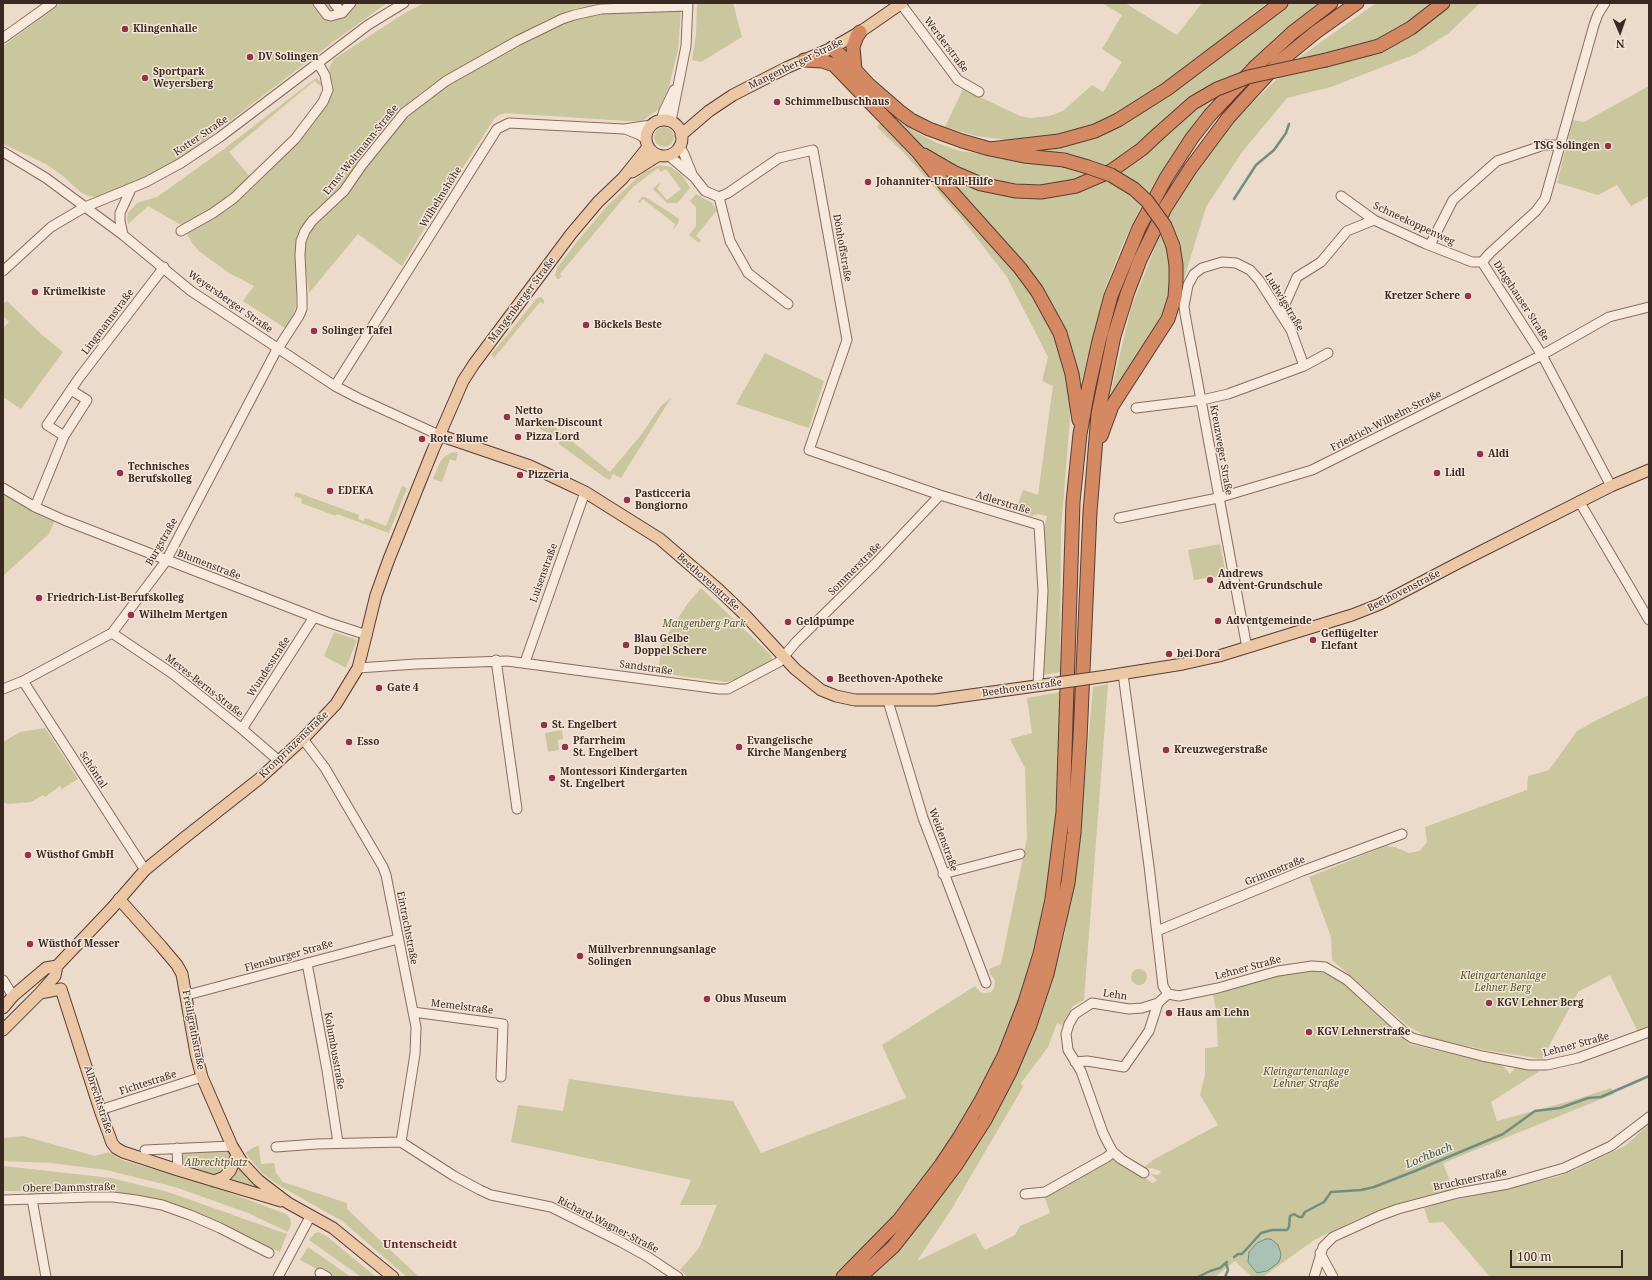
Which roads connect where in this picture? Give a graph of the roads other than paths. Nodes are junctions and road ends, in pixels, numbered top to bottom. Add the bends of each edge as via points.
1 (52, 3) edge
2 (334, 3) edge
3 (350, 3) edge
4 (404, 3) edge
5 (901, 3) edge
6 (1281, 3) edge
7 (1331, 3) edge
8 (1357, 3) edge
9 (1443, 3) edge
10 (1605, 3) edge
11 (320, 4) edge
12 (688, 4) edge
13 (342, 13) junction
14 (860, 32) junction
15 (3, 38) edge
16 (832, 48) junction
17 (804, 60) junction
18 (318, 64) junction
19 (834, 66) junction
20 (855, 70) junction
21 (980, 92) dead end
22 (668, 125) junction
23 (624, 129) junction
24 (647, 143) junction
25 (1560, 144) junction
26 (679, 146) junction
27 (990, 149) junction
28 (3, 152) edge
29 (918, 152) junction
30 (664, 155) junction
31 (694, 177) junction
32 (623, 178) junction
33 (131, 189) junction
34 (1341, 196) dead end
35 (719, 197) junction
36 (85, 207) junction
37 (1374, 220) junction
38 (181, 231) dead end
39 (123, 235) junction
40 (1430, 245) junction
41 (1482, 262) junction
42 (1209, 265) joint
43 (164, 267) junction
44 (3, 271) edge
45 (788, 304) dead end
46 (1649, 306) edge
47 (1281, 313) junction
48 (278, 348) junction
49 (1328, 353) dead end
50 (1542, 355) junction
51 (1304, 366) junction
52 (335, 386) junction
53 (71, 390) junction
54 (1202, 400) junction
55 (1136, 408) dead end
56 (1080, 434) junction
57 (440, 435) junction
58 (64, 436) junction
59 (809, 450) joint
60 (1095, 450) junction
61 (1649, 470) edge
62 (1611, 486) junction
63 (3, 488) edge
64 (585, 492) junction
65 (940, 495) junction
66 (1218, 498) junction
67 (1579, 501) junction
68 (35, 507) junction
69 (1118, 518) dead end
70 (166, 561) junction
71 (314, 617) junction
72 (1649, 620) edge
73 (112, 633) junction
74 (367, 635) junction
75 (1247, 648) junction
76 (781, 659) junction
77 (496, 660) junction
78 (524, 662) junction
79 (358, 668) junction
80 (1123, 674) junction
81 (23, 682) junction
82 (1040, 685) junction
83 (3, 689) edge
84 (888, 701) junction
85 (242, 729) junction
86 (303, 739) junction
87 (279, 761) junction
88 (517, 809) dead end
89 (1402, 834) dead end
90 (1020, 854) dead end
91 (145, 870) junction
92 (943, 874) junction
93 (119, 899) junction
94 (1157, 931) junction
95 (398, 939) junction
96 (307, 963) junction
97 (57, 966) junction
98 (3, 980) edge
99 (986, 983) dead end
100 (61, 989) junction
101 (40, 993) junction
102 (1168, 994) junction
103 (187, 995) junction
104 (13, 996) junction
105 (1158, 1003) junction
106 (24, 1007) junction
107 (3, 1008) edge
108 (413, 1012) junction
109 (3, 1030) edge
110 (1649, 1032) edge
111 (1075, 1062) junction
112 (202, 1077) junction
113 (501, 1078) dead end
114 (100, 1110) junction
115 (1649, 1117) edge
116 (401, 1142) junction
117 (338, 1143) junction
118 (276, 1147) dead end
119 (177, 1148) junction
120 (145, 1150) dead end
121 (234, 1150) junction
122 (1113, 1152) junction
123 (178, 1170) junction
124 (1144, 1173) dead end
125 (214, 1181) junction
126 (1025, 1194) dead end
127 (32, 1199) junction
128 (3, 1200) edge
129 (288, 1203) junction
130 (311, 1215) junction
131 (1320, 1252) junction
132 (269, 1253) dead end
133 (46, 1277) edge
134 (278, 1277) edge
135 (393, 1277) edge
136 (678, 1277) edge
137 (843, 1277) edge
138 (860, 1277) edge
139 (1314, 1277) edge
140 (1333, 1277) edge

1 - 15 street
2 - 13 street
3 - 13 street
4 - 18 street, Kotter Straße via 368,25
5 - 14 main road, Mangenberger Straße
5 - 21 street, Werderstraße via 958,80
6 - 27 highway via 1167,89 1118,120 1095,131 1059,141
7 - 56 highway via 1292,33 1246,78 1203,124 1166,178 1139,228 1112,296 1099,341
8 - 60 highway via 1316,32 1252,91 1203,150 1165,208 1140,260 1114,336 1101,394
9 - 29 highway, bridge via 1411,28 1379,46 1248,77 1217,89 1193,103 1142,149 1111,171 1076,186 1041,192 998,188 955,173
10 - 25 street, Dingshauser Straße via 1594,25
11 - 13 street via 329,16
12 - 22 street via 686,46
12 - 48 street, Ernst-Woltmann-Straße via 608,9 574,15 549,24 446,81 410,108 394,124 344,191 305,231 300,255 302,309
14 - 16 main road, Mangenberger Straße
14 - 20 highway via 853,47
16 - 17 main road, Mangenberger Straße
16 - 19 highway
16 - 20 highway
17 - 19 highway
17 - 22 main road, Mangenberger Straße via 739,92 709,111
18 - 33 street, Kotter Straße via 195,154
18 - 38 street via 325,76 328,90 323,102 304,128 240,193 213,213
19 - 29 highway
20 - 27 highway via 911,120 952,138
22 - 23 street, Wilhelmshöhe
22 - 24 main road, Mangenberger Straße via 648,129
22 - 26 main road
23 - 24 street, Wilhelmshöhe via 640,134
23 - 52 street, Wilhelmshöhe via 509,123 497,129
24 - 30 main road
24 - 32 main road, Mangenberger Straße
25 - 40 street via 1544,145 1497,161 1453,200
25 - 41 street, Dingshauser Straße via 1542,203
26 - 30 main road, Mangenberger Straße via 677,150
26 - 31 street
27 - 60 highway, bridge via 1064,160 1111,175 1134,189 1147,201 1165,226 1173,246 1176,282 1175,298 1170,313 1162,330 1112,406
28 - 36 street, Weyersberger Straße via 46,178
29 - 56 highway via 1020,268 1051,314 1069,360
30 - 31 street
30 - 32 main road, Mangenberger Straße
31 - 35 street via 705,191
32 - 57 main road, Mangenberger Straße via 571,234 474,364 463,381
33 - 36 street, Kotter Straße
33 - 39 street via 120,213
34 - 37 street, Schneekoppenweg
35 - 45 street via 730,241 744,267 748,273
35 - 59 street, Dönhoffstraße via 779,158 812,150 847,340
36 - 39 street, Weyersberger Straße
36 - 44 street, Kotter Straße via 51,227
37 - 40 street, Schneekoppenweg
37 - 47 street via 1347,230 1320,262 1297,277
39 - 43 street, Weyersberger Straße
40 - 41 street, Schneekoppenweg via 1472,262
41 - 50 street, Dingshauser Straße
42 - 47 street, Ludwigstraße via 1222,262 1236,263 1250,270
42 - 54 street, Kreuzweger Straße via 1192,278 1184,306
43 - 48 street, Weyersberger Straße via 192,291
43 - 53 street, Lingmannstraße
46 - 50 street, Friedrich-Wilhelm-Straße via 1609,317
47 - 51 street, Ludwigstraße via 1291,330
48 - 52 street, Weyersberger Straße
48 - 70 street, Burgstraße
49 - 51 street
50 - 62 street, Dingshauser Straße
50 - 66 street, Friedrich-Wilhelm-Straße via 1312,470
51 - 54 street via 1228,394
52 - 57 street, Weyersberger Straße
53 - 58 street via 87,400
53 - 58 street, Lingmannstraße via 47,425
54 - 55 street
54 - 66 street, Kreuzweger Straße
56 - 137 highway via 1073,502 1063,812 1052,899 1040,954 1006,1050 963,1132 942,1165 898,1220
57 - 64 main road, Beethovenstraße via 530,466
57 - 74 main road, Kronprinzenstraße via 389,558 376,595
58 - 68 street
59 - 65 street, Adlerstraße
60 - 138 highway via 1074,833 1068,883 1047,974 1010,1072 985,1120 956,1165 919,1214 893,1246
61 - 62 main road, Beethovenstraße
62 - 67 main road, Beethovenstraße
63 - 68 street, Blumenstraße
64 - 76 main road, Beethovenstraße via 660,539 718,588
64 - 78 street, Luisenstraße
65 - 76 street, Sommerstraße
65 - 82 street, Adlerstraße via 1039,525 1043,591
66 - 69 street, Friedrich-Wilhelm-Straße
66 - 75 street, Kreuzweger Straße
67 - 72 street
67 - 75 main road, Beethovenstraße via 1380,604
68 - 70 street, Blumenstraße
70 - 71 street, Blumenstraße
70 - 73 street, Burgstraße
71 - 74 street, Blumenstraße
71 - 85 street, Wundesstraße
73 - 81 street, Burgstraße
73 - 85 street, Meves-Berns-Straße via 173,674
74 - 79 main road, Kronprinzenstraße
75 - 80 main road, Beethovenstraße via 1183,664
76 - 78 street, Sandstraße via 743,682 724,690
76 - 84 main road, Beethovenstraße via 821,690 836,696 855,700
77 - 78 street, Sandstraße
77 - 79 street, Sandstraße
77 - 88 street
79 - 86 main road, Kronprinzenstraße via 331,710
80 - 82 main road, Beethovenstraße, bridge
80 - 94 street
81 - 83 street, Burgstraße
81 - 91 street, Schöntal
82 - 84 main road, Beethovenstraße via 940,700
84 - 92 street, Weidenstraße via 923,818
85 - 87 street, Meves-Berns-Straße
86 - 87 main road, Kronprinzenstraße
86 - 95 street, Eintrachtstraße via 325,768 383,867
87 - 91 main road, Kronprinzenstraße
89 - 94 street, Grimmstraße via 1302,871
90 - 92 street
91 - 93 main road, Kronprinzenstraße
92 - 99 street, Weidenstraße
93 - 97 main road, Kronprinzenstraße
93 - 103 main road, Freiligrathstraße via 177,965
94 - 102 street via 1163,986
95 - 96 street, Flensburger Straße
95 - 108 street, Eintrachtstraße
96 - 103 street, Flensburger Straße
96 - 117 street, Kolumbusstraße
97 - 100 main road, Albrechtstraße
97 - 101 main road, Kronprinzenstraße via 55,976
97 - 104 main road, Kronprinzenstraße via 46,968
98 - 104 street
100 - 101 main road
100 - 114 main road, Albrechtstraße
101 - 106 main road, Kronprinzenstraße
102 - 105 street, Lehn
102 - 110 street, Lehner Straße via 1179,996 1194,993 1278,971 1312,966 1325,967 1347,980 1412,1038 1528,1065 1547,1065 1578,1058
103 - 112 main road, Freiligrathstraße
104 - 106 main road
104 - 107 main road, Kronprinzenstraße
105 - 111 street, Lehn via 1145,1039 1124,1067 1087,1061
105 - 111 street, Lehn via 1136,1009 1092,1004 1081,1009 1072,1019 1066,1034 1068,1050
106 - 109 main road, Kronprinzenstraße
108 - 113 street, Memelstraße via 503,1024
108 - 116 street, Eintrachtstraße via 416,1042
111 - 122 street, Lehn via 1081,1071 1103,1133
112 - 114 street, Fichtestraße
112 - 121 main road, Freiligrathstraße
114 - 123 main road, Albrechtstraße via 116,1148
115 - 131 street, Brucknerstraße via 1611,1146 1564,1168 1508,1184 1458,1193 1398,1209 1333,1237
116 - 117 street
116 - 136 street, Richard-Wagner-Straße via 480,1190 491,1195 551,1207 648,1257
117 - 118 street
119 - 120 street
119 - 121 street
119 - 123 street
121 - 125 main road via 230,1171
121 - 129 main road, Freiligrathstraße via 258,1180
122 - 124 street, Lehn
122 - 126 street via 1107,1158 1045,1192
123 - 125 main road, Albrechtstraße
125 - 129 main road, Albrechtstraße
127 - 128 street, Obere Dammstraße
127 - 132 street, Obere Dammstraße via 113,1197 162,1206 220,1228
127 - 133 street
129 - 130 main road
130 - 134 street
130 - 135 main road via 333,1228
131 - 139 street via 1319,1265
131 - 140 street

